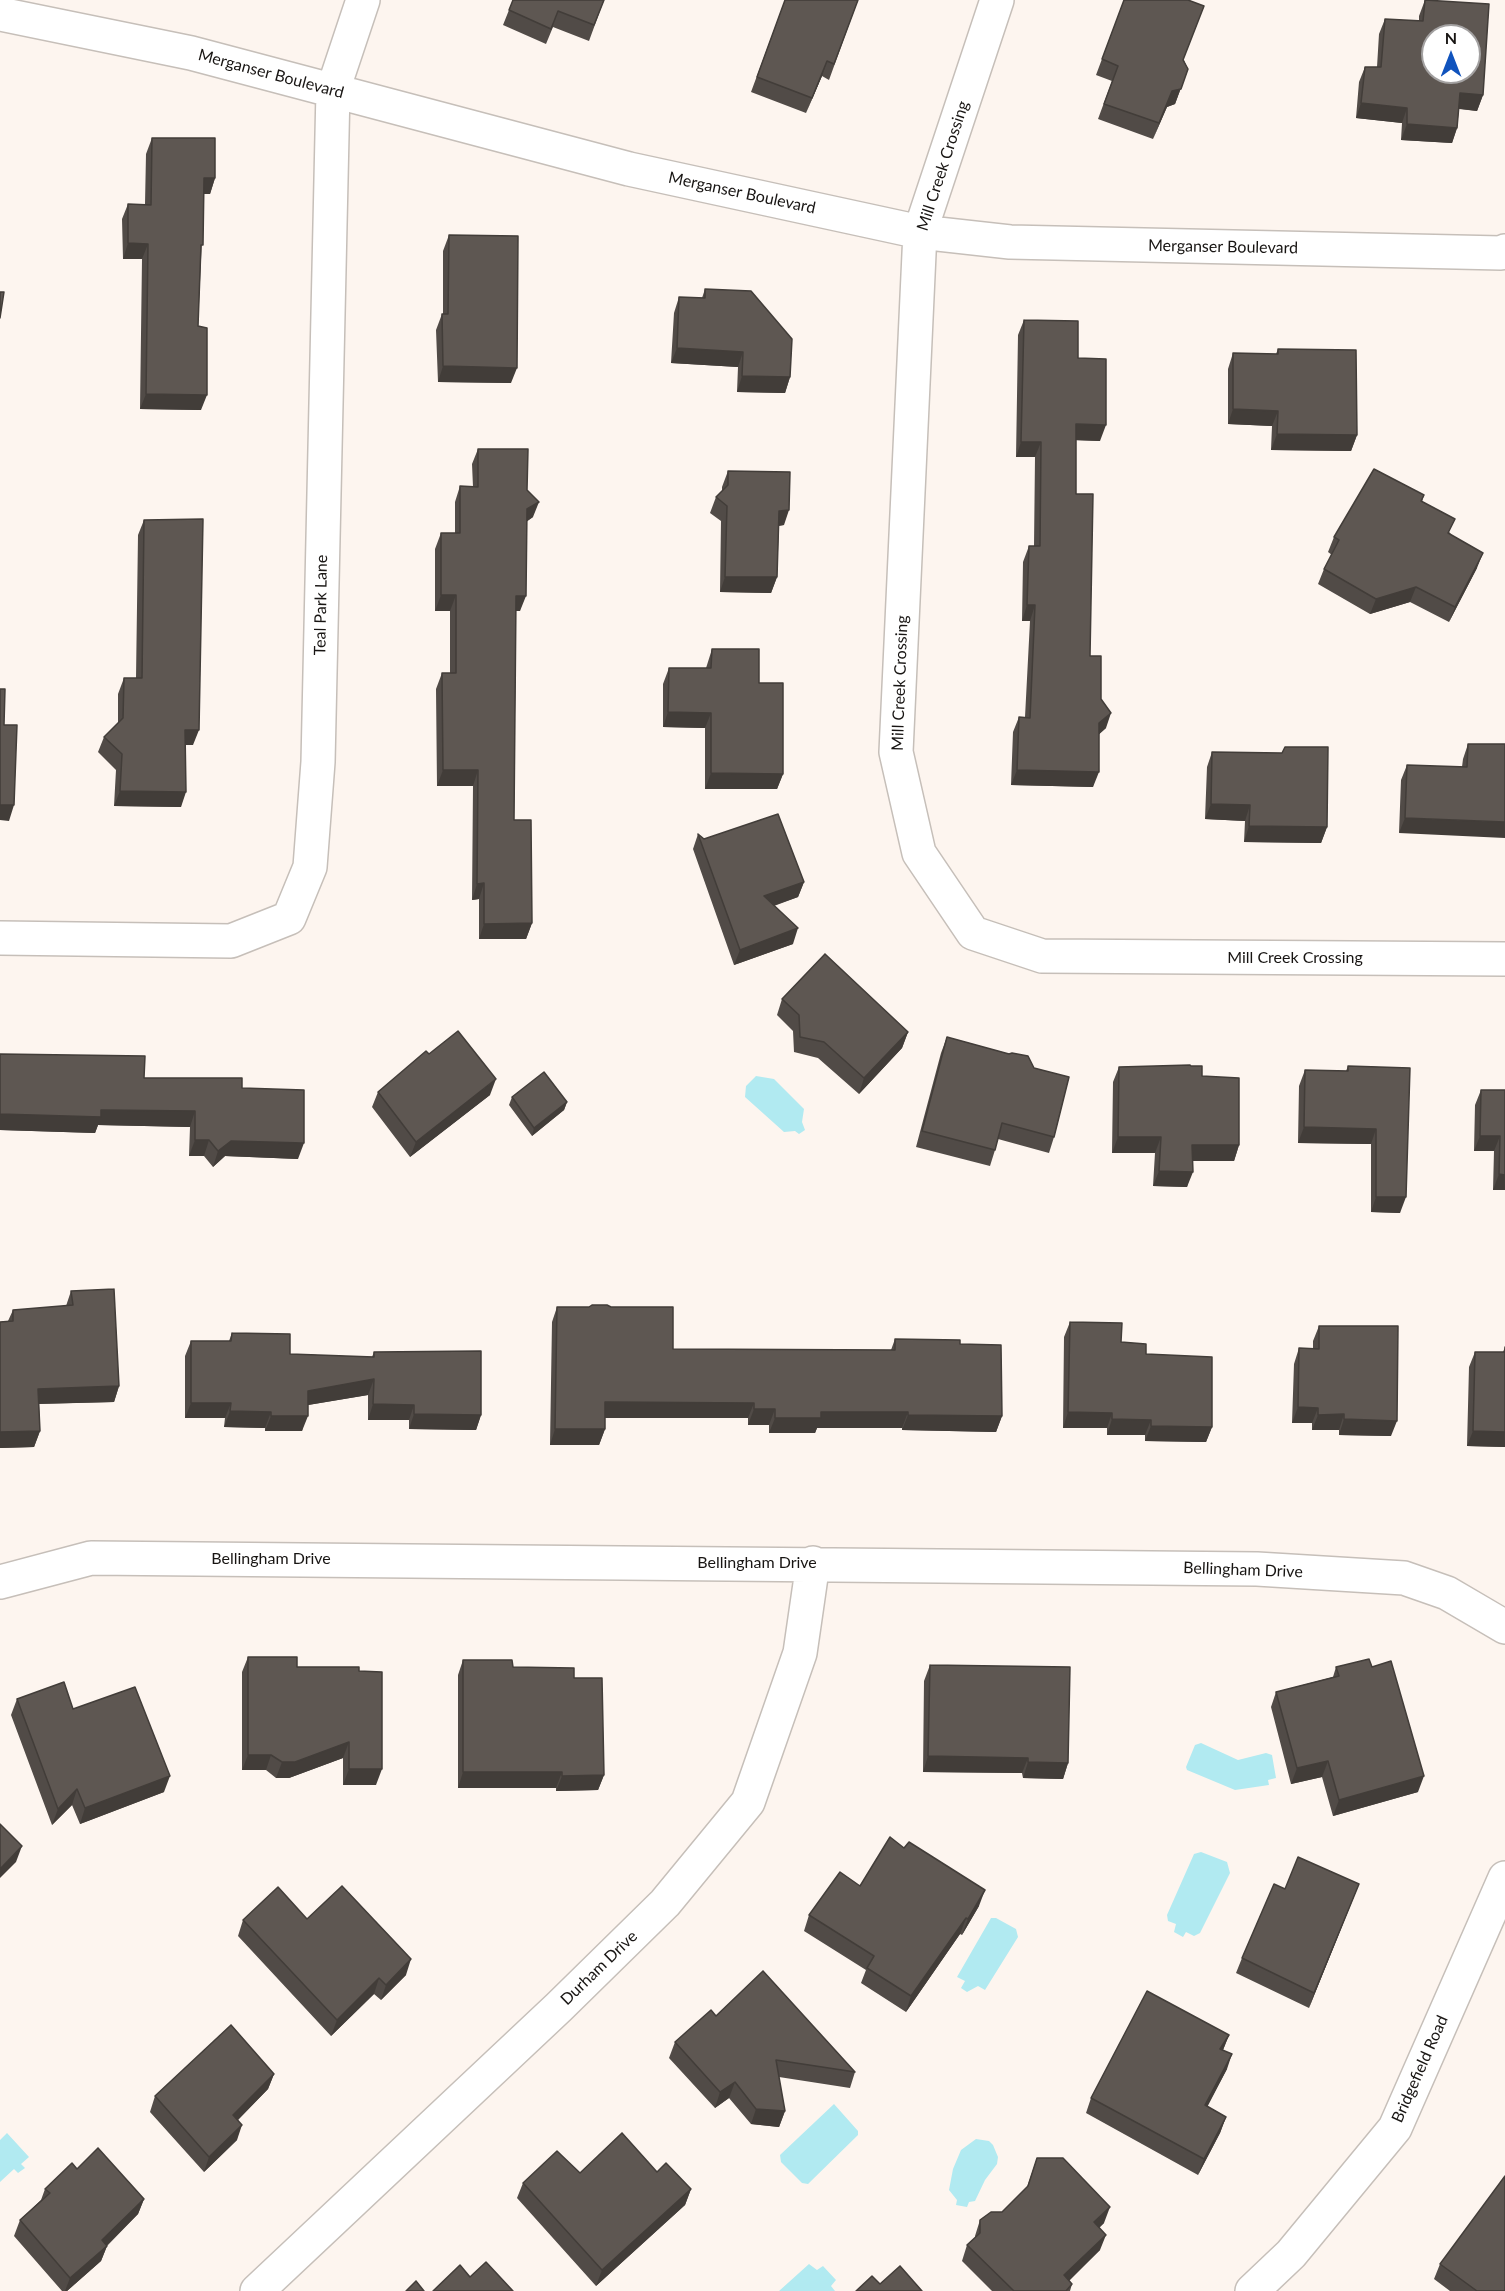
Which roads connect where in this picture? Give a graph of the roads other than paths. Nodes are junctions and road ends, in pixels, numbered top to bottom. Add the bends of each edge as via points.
1 (363, 0) edge
2 (997, 0) edge
3 (0, 14) edge
4 (333, 90) junction
5 (920, 232) junction
6 (1504, 260) edge
7 (0, 938) edge
8 (1505, 959) edge
9 (813, 1563) junction
10 (0, 1582) edge
11 (1505, 1627) edge
12 (1505, 1878) edge
13 (256, 2291) edge
14 (1252, 2291) edge

1 - 4 street, Teal Park Lane
2 - 5 street, Mill Creek Crossing
3 - 4 street, Merganser Boulevard via 191,53
4 - 5 street, Merganser Boulevard via 629,169
4 - 7 street, Teal Park Lane via 318,762 310,867 289,918 231,941
5 - 6 street, Merganser Boulevard via 1010,242
5 - 8 street, Mill Creek Crossing via 896,752 919,853 973,933 1042,956
9 - 10 street, Bellingham Drive via 91,1558
9 - 11 street, Bellingham Drive via 1257,1569 1404,1578 1448,1593
9 - 13 street, Durham Drive via 800,1653 748,1802 666,1903
12 - 14 street, Bridgefield Road via 1395,2128 1291,2254

